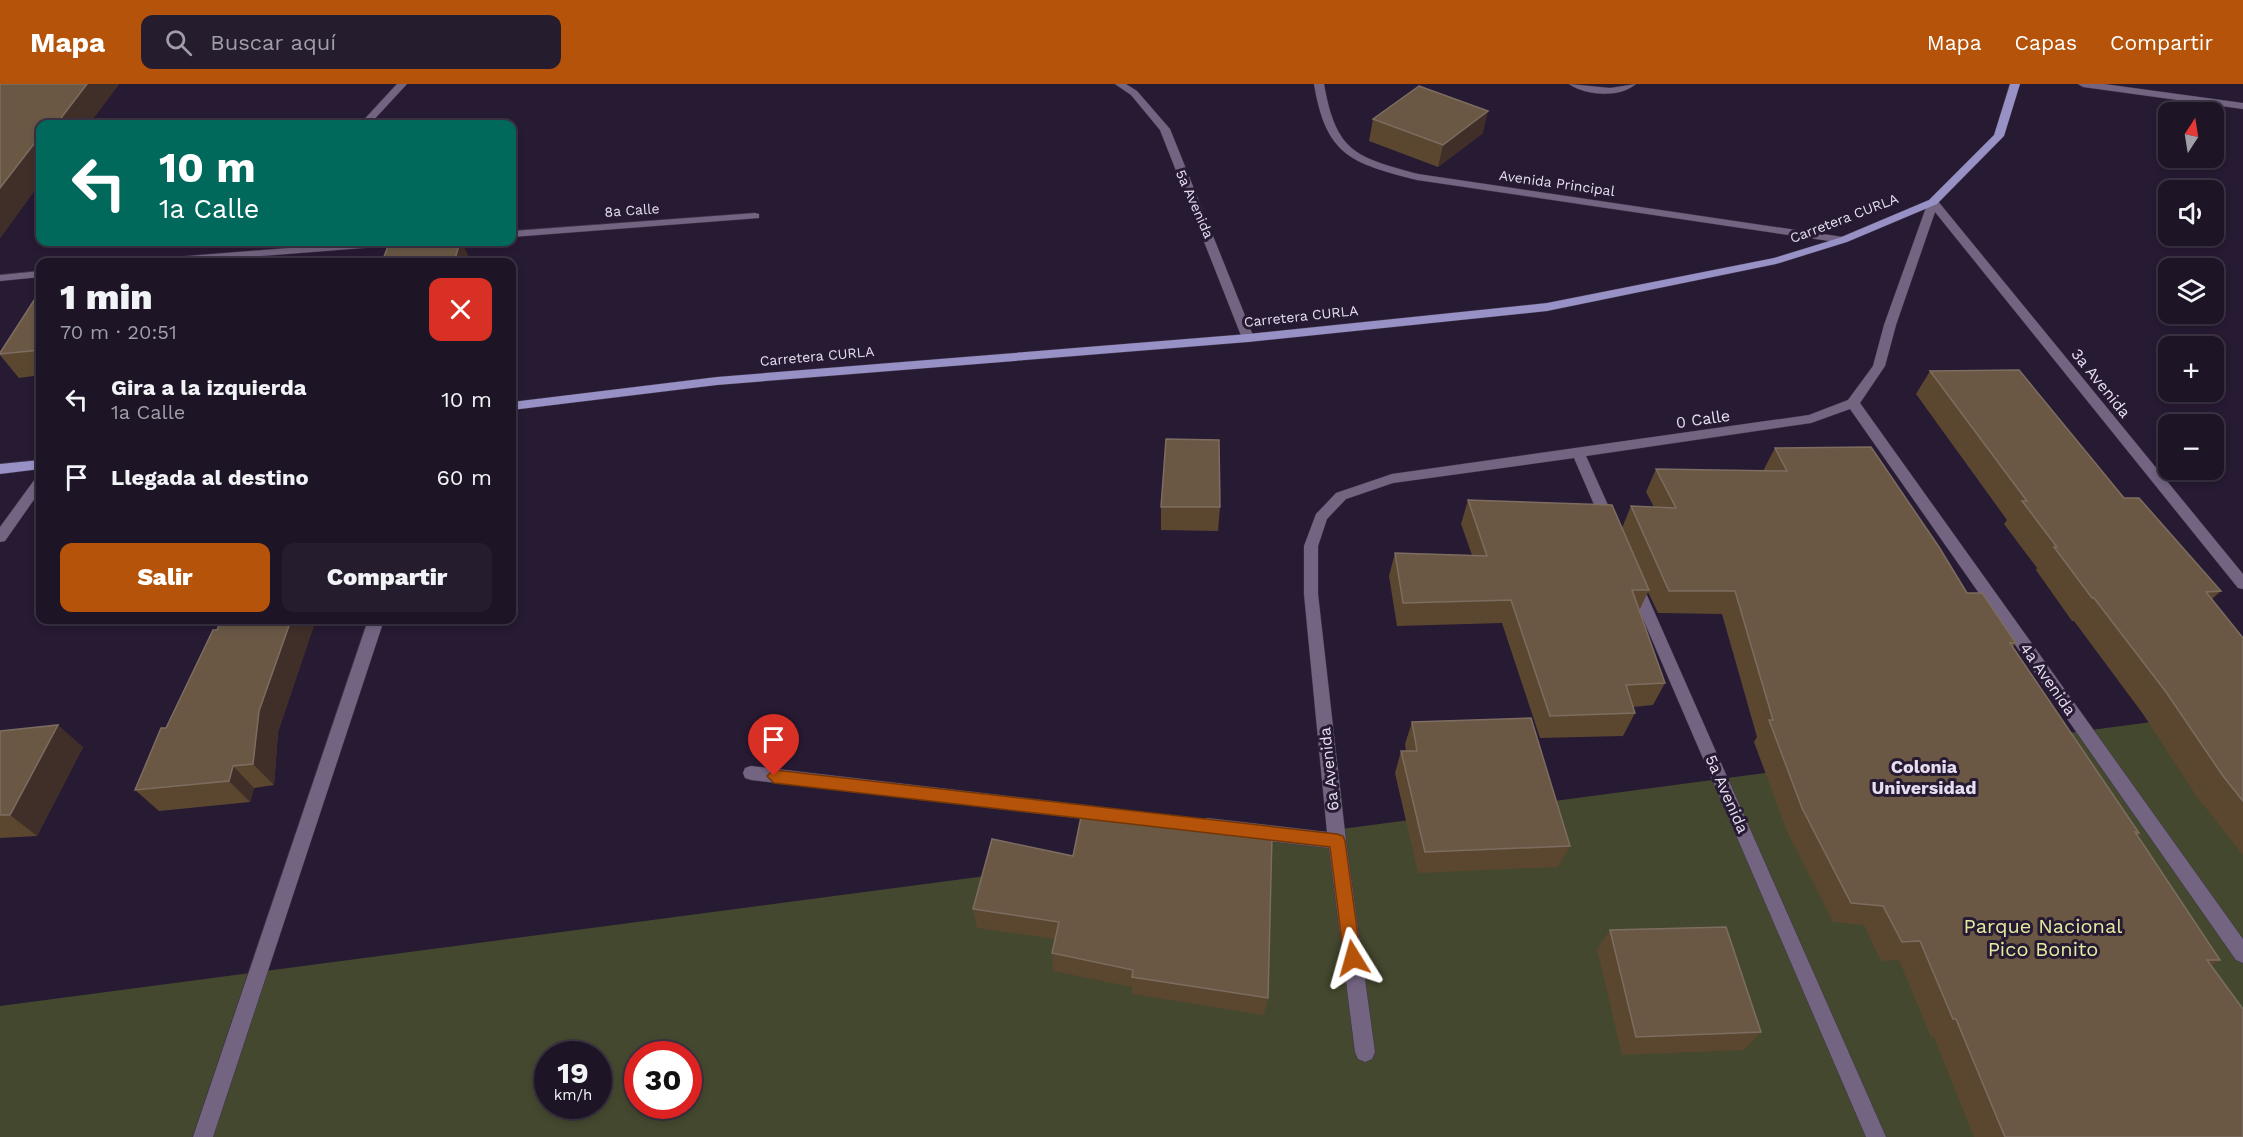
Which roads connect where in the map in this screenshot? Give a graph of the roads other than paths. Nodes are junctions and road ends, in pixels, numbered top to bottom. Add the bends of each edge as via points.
1 (402, 84) edge
2 (1120, 84) edge
3 (1319, 84) edge
4 (1574, 84) edge
5 (1631, 84) edge
6 (2015, 84) edge
7 (2083, 84) edge
8 (2243, 106) edge
9 (368, 120) edge
10 (1933, 202) junction
11 (755, 216) dead end
12 (516, 234) edge
13 (1843, 240) junction
14 (252, 246) edge
15 (339, 246) edge
16 (246, 252) junction
17 (188, 258) edge
18 (241, 258) edge
19 (36, 274) edge
20 (0, 278) edge
21 (1248, 338) junction
22 (1853, 403) junction
23 (516, 406) edge
24 (1578, 452) junction
25 (36, 465) edge
26 (0, 469) edge
27 (36, 488) edge
28 (1341, 496) joint
29 (0, 537) edge
30 (1616, 539) edge
31 (1630, 572) edge
32 (2243, 584) edge
33 (375, 624) edge
34 (751, 773) dead end
35 (1114, 816) edge
36 (1185, 824) edge
37 (1337, 841) junction
38 (2243, 954) edge
39 (1365, 1052) dead end
40 (203, 1137) edge
41 (1876, 1137) edge

1 - 9 street
2 - 21 street, 5a Avenida via 1134,93 1165,129
3 - 13 street, Avenida Principal via 1323,115 1335,142 1368,163 1417,177
4 - 5 street via 1610,91
6 - 10 main road, Carretera CURLA via 1999,136
7 - 8 street
10 - 13 main road, Carretera CURLA
10 - 22 street via 1879,366
10 - 32 street, 3a Avenida
11 - 12 street, 8a Calle
13 - 21 main road, Carretera CURLA via 1776,261 1547,307
14 - 16 street
15 - 16 street
16 - 17 street
16 - 18 street
19 - 20 street
21 - 23 main road, Carretera CURLA via 717,381
22 - 24 street, 0 Calle via 1801,421
22 - 38 street, 4a Avenida
24 - 28 street, 0 Calle via 1392,479
24 - 30 street
25 - 26 main road
27 - 29 street
28 - 37 street, 6a Avenida via 1321,517 1311,546 1311,594
31 - 41 street, 5a Avenida
33 - 40 street
34 - 35 street
36 - 37 street
37 - 39 street, 6a Avenida

